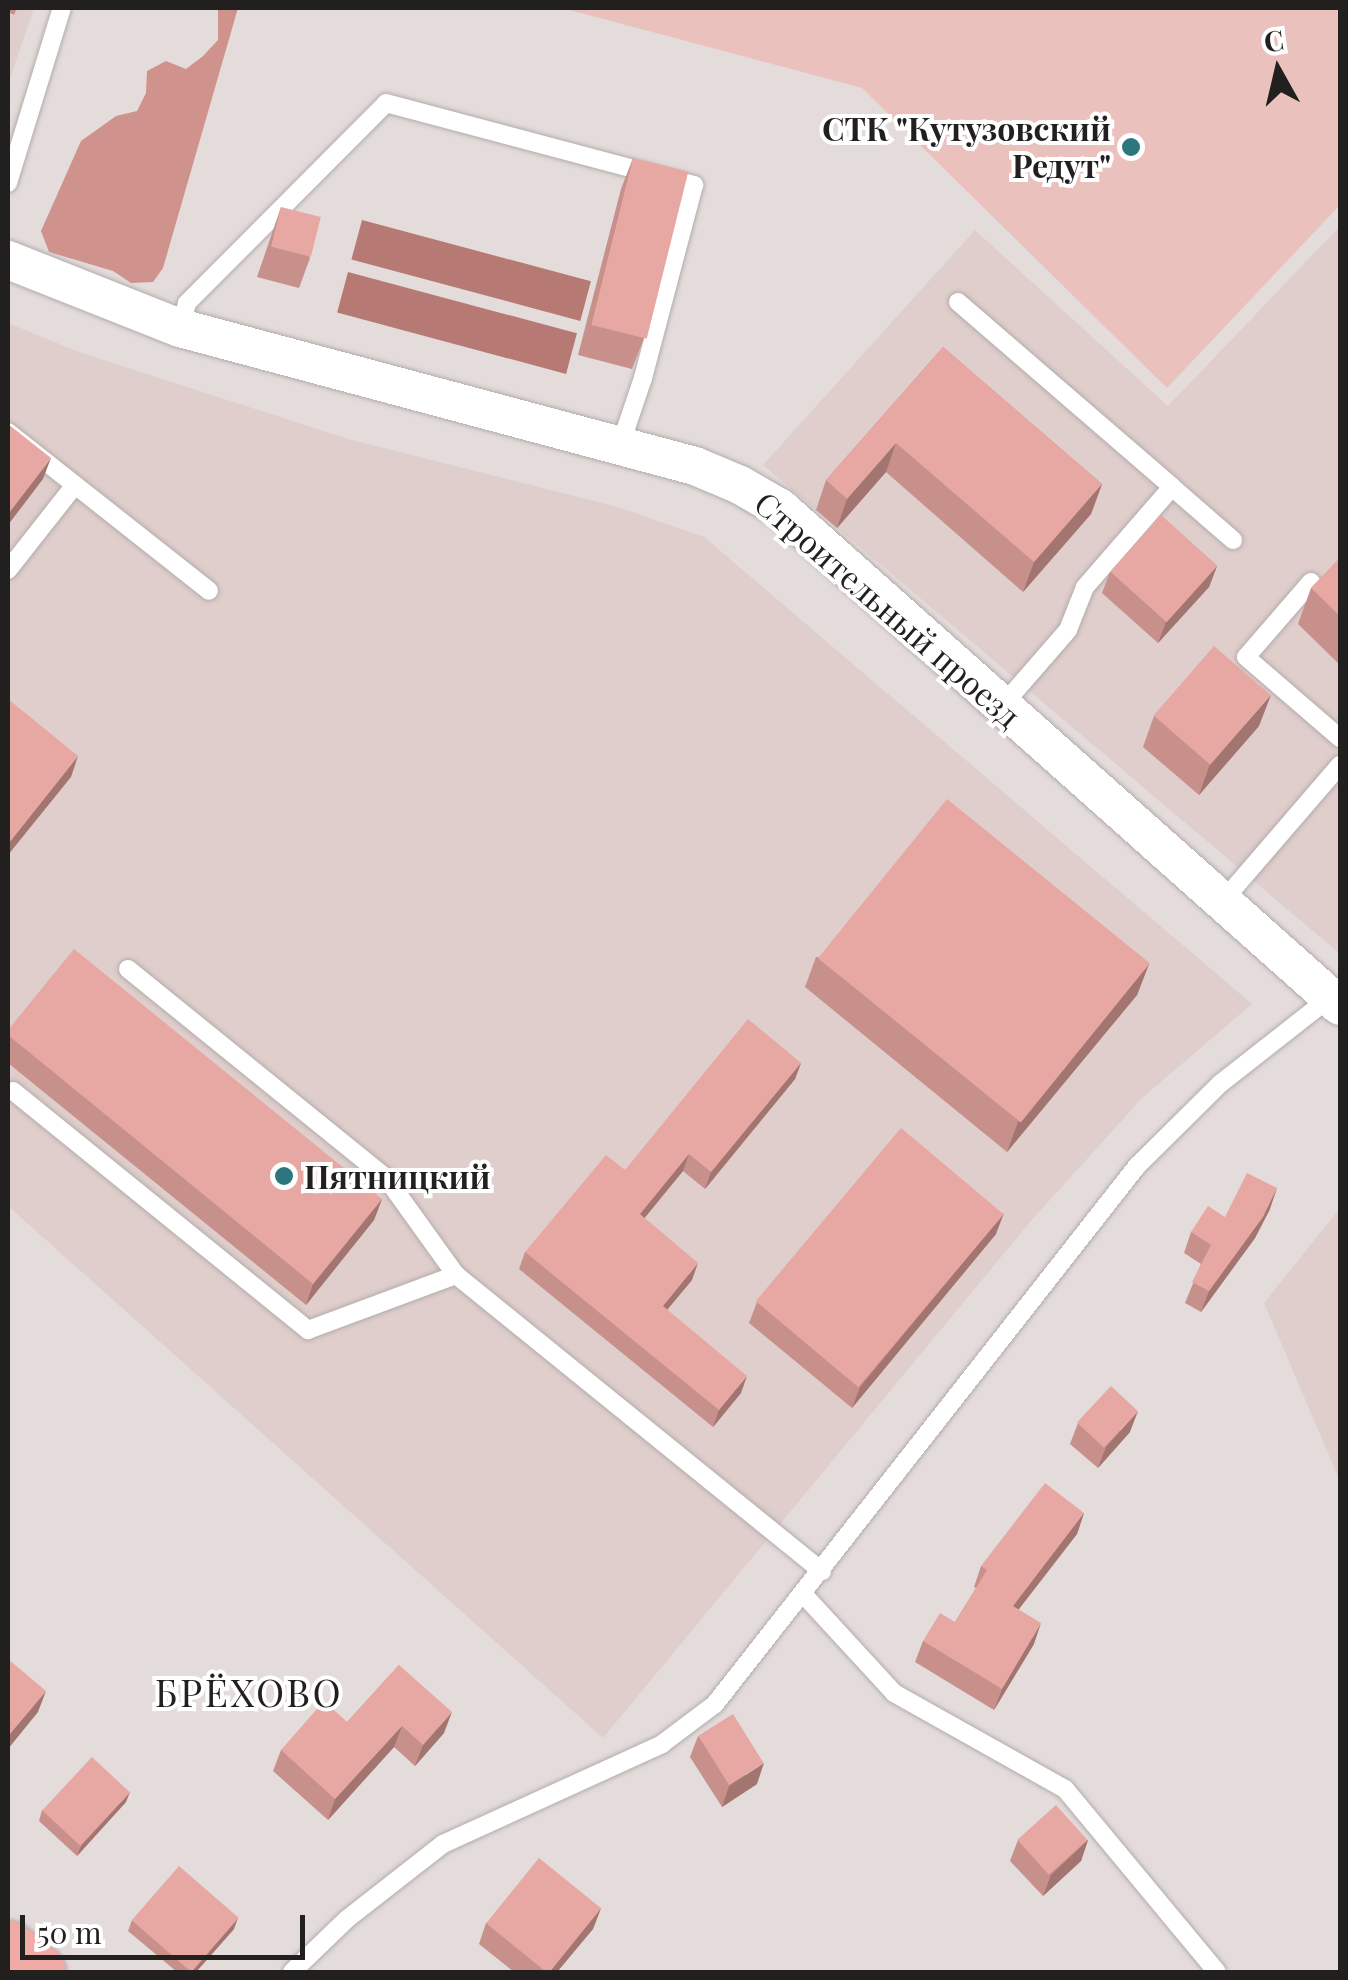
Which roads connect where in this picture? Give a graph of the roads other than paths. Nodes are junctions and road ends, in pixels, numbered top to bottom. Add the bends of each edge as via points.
1 (62, 8) edge
2 (8, 182) edge
3 (8, 260) edge
4 (958, 302) dead end
5 (180, 328) junction
6 (8, 432) edge
7 (620, 446) junction
8 (75, 485) junction
9 (1172, 487) junction
10 (1232, 540) dead end
11 (8, 570) edge
12 (1311, 582) edge
13 (209, 590) dead end
14 (1002, 706) junction
15 (1340, 738) edge
16 (1340, 765) edge
17 (1222, 902) junction
18 (128, 969) dead end
19 (1337, 997) edge
20 (13, 1091) dead end
21 (456, 1274) junction
22 (822, 1571) junction
23 (804, 1594) junction
24 (8, 1948) edge
25 (38, 1972) edge
26 (292, 1972) edge
27 (1218, 1972) edge

1 - 2 lane
3 - 5 street, Строительный проезд
4 - 9 lane
5 - 7 street, Строительный проезд
5 - 7 lane via 187,302 386,103 694,185
6 - 8 lane
7 - 14 street, Строительный проезд via 695,466 780,508
8 - 11 lane
8 - 13 lane
9 - 10 lane
9 - 14 lane via 1085,587 1068,630
12 - 15 lane via 1246,657
14 - 17 street, Строительный проезд
16 - 17 lane
17 - 19 street, Строительный проезд
18 - 21 lane via 387,1179
19 - 22 lane via 1221,1083 1137,1166
20 - 21 lane via 308,1330
21 - 22 lane
22 - 23 lane
23 - 26 lane via 715,1704 662,1744 444,1844 347,1919
23 - 27 lane via 894,1693 1064,1789
24 - 25 main road

